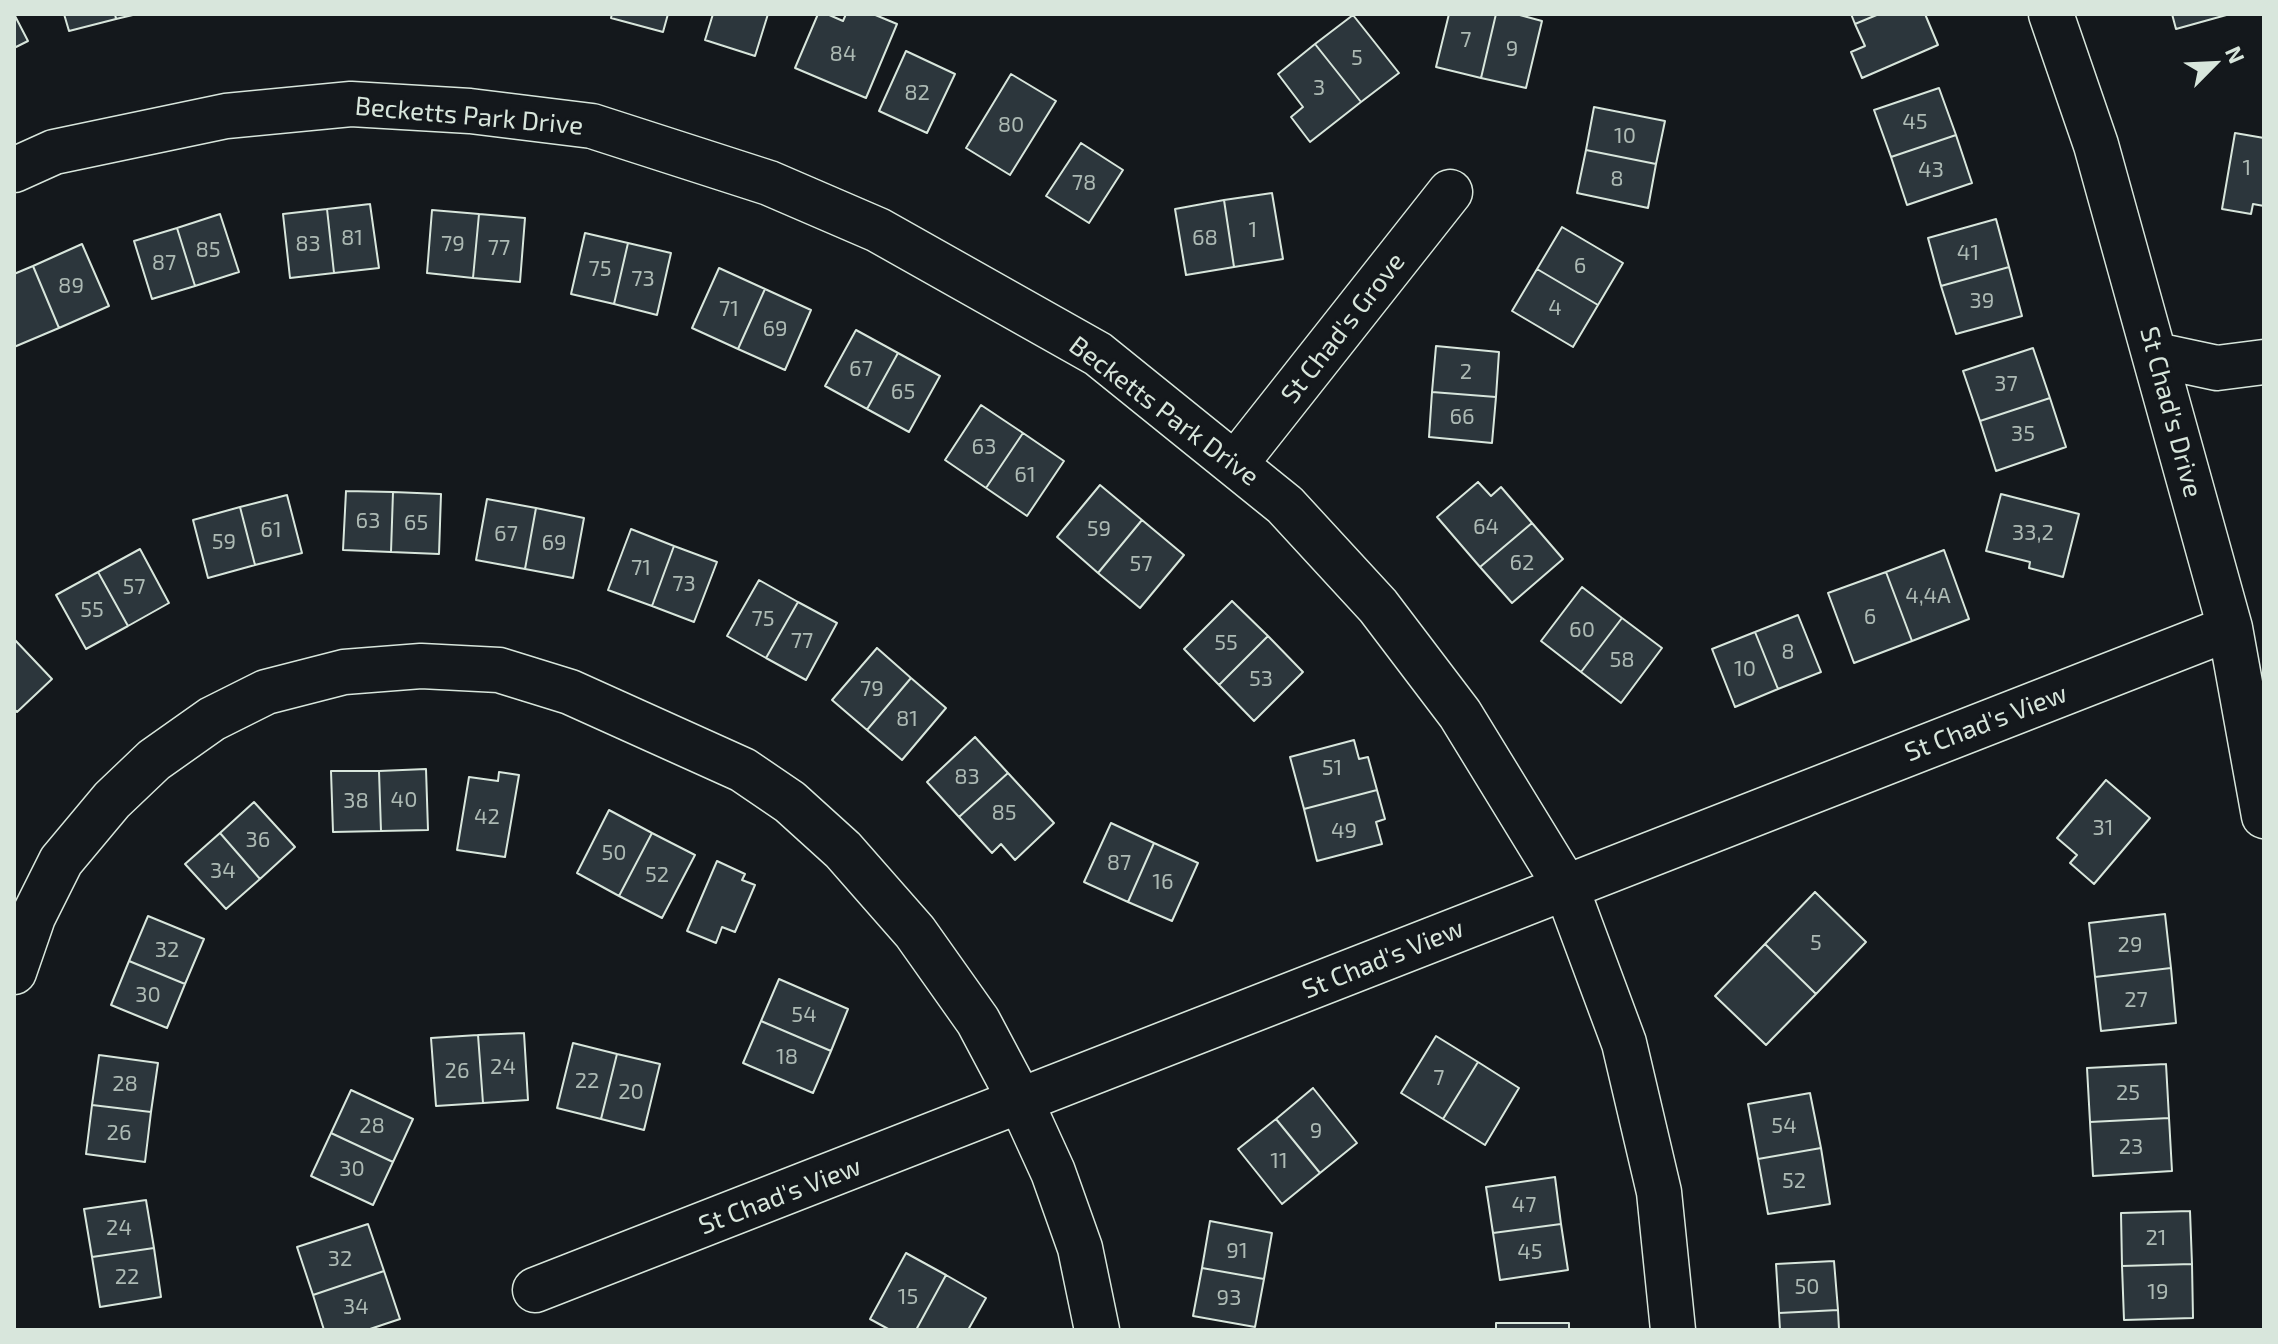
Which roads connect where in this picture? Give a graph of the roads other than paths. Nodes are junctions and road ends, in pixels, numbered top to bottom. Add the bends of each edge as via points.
1 (2051, 14) edge
2 (14, 170) edge
3 (1450, 192) dead end
4 (2156, 355) junction
5 (2264, 362) edge
6 (1236, 463) junction
7 (2230, 628) junction
8 (2264, 816) edge
9 (1566, 887) junction
10 (14, 972) edge
11 (1021, 1102) junction
12 (535, 1290) dead end
13 (1097, 1330) edge
14 (1673, 1330) edge

1 - 4 street, St Chad's Drive via 2096,145
2 - 6 street, Becketts Park Drive via 54,152 226,116 351,104 592,126 769,183 878,230 1098,354
3 - 6 street, St Chad's Grove
4 - 5 street via 2217,368
4 - 7 street, St Chad's Drive
6 - 9 street, Becketts Park Drive via 1285,505 1378,606 1460,714
7 - 8 street, St Chad's Drive
7 - 9 street, St Chad's View
9 - 11 street, St Chad's View
9 - 14 street, Becketts Park Drive via 1628,1057 1659,1192
10 - 11 street via 61,861 154,760 212,719 266,692 344,672 421,666 499,670 570,692 684,742 743,770 790,802 843,850 915,932 978,1021
11 - 12 street, St Chad's View
11 - 13 street via 1080,1248

